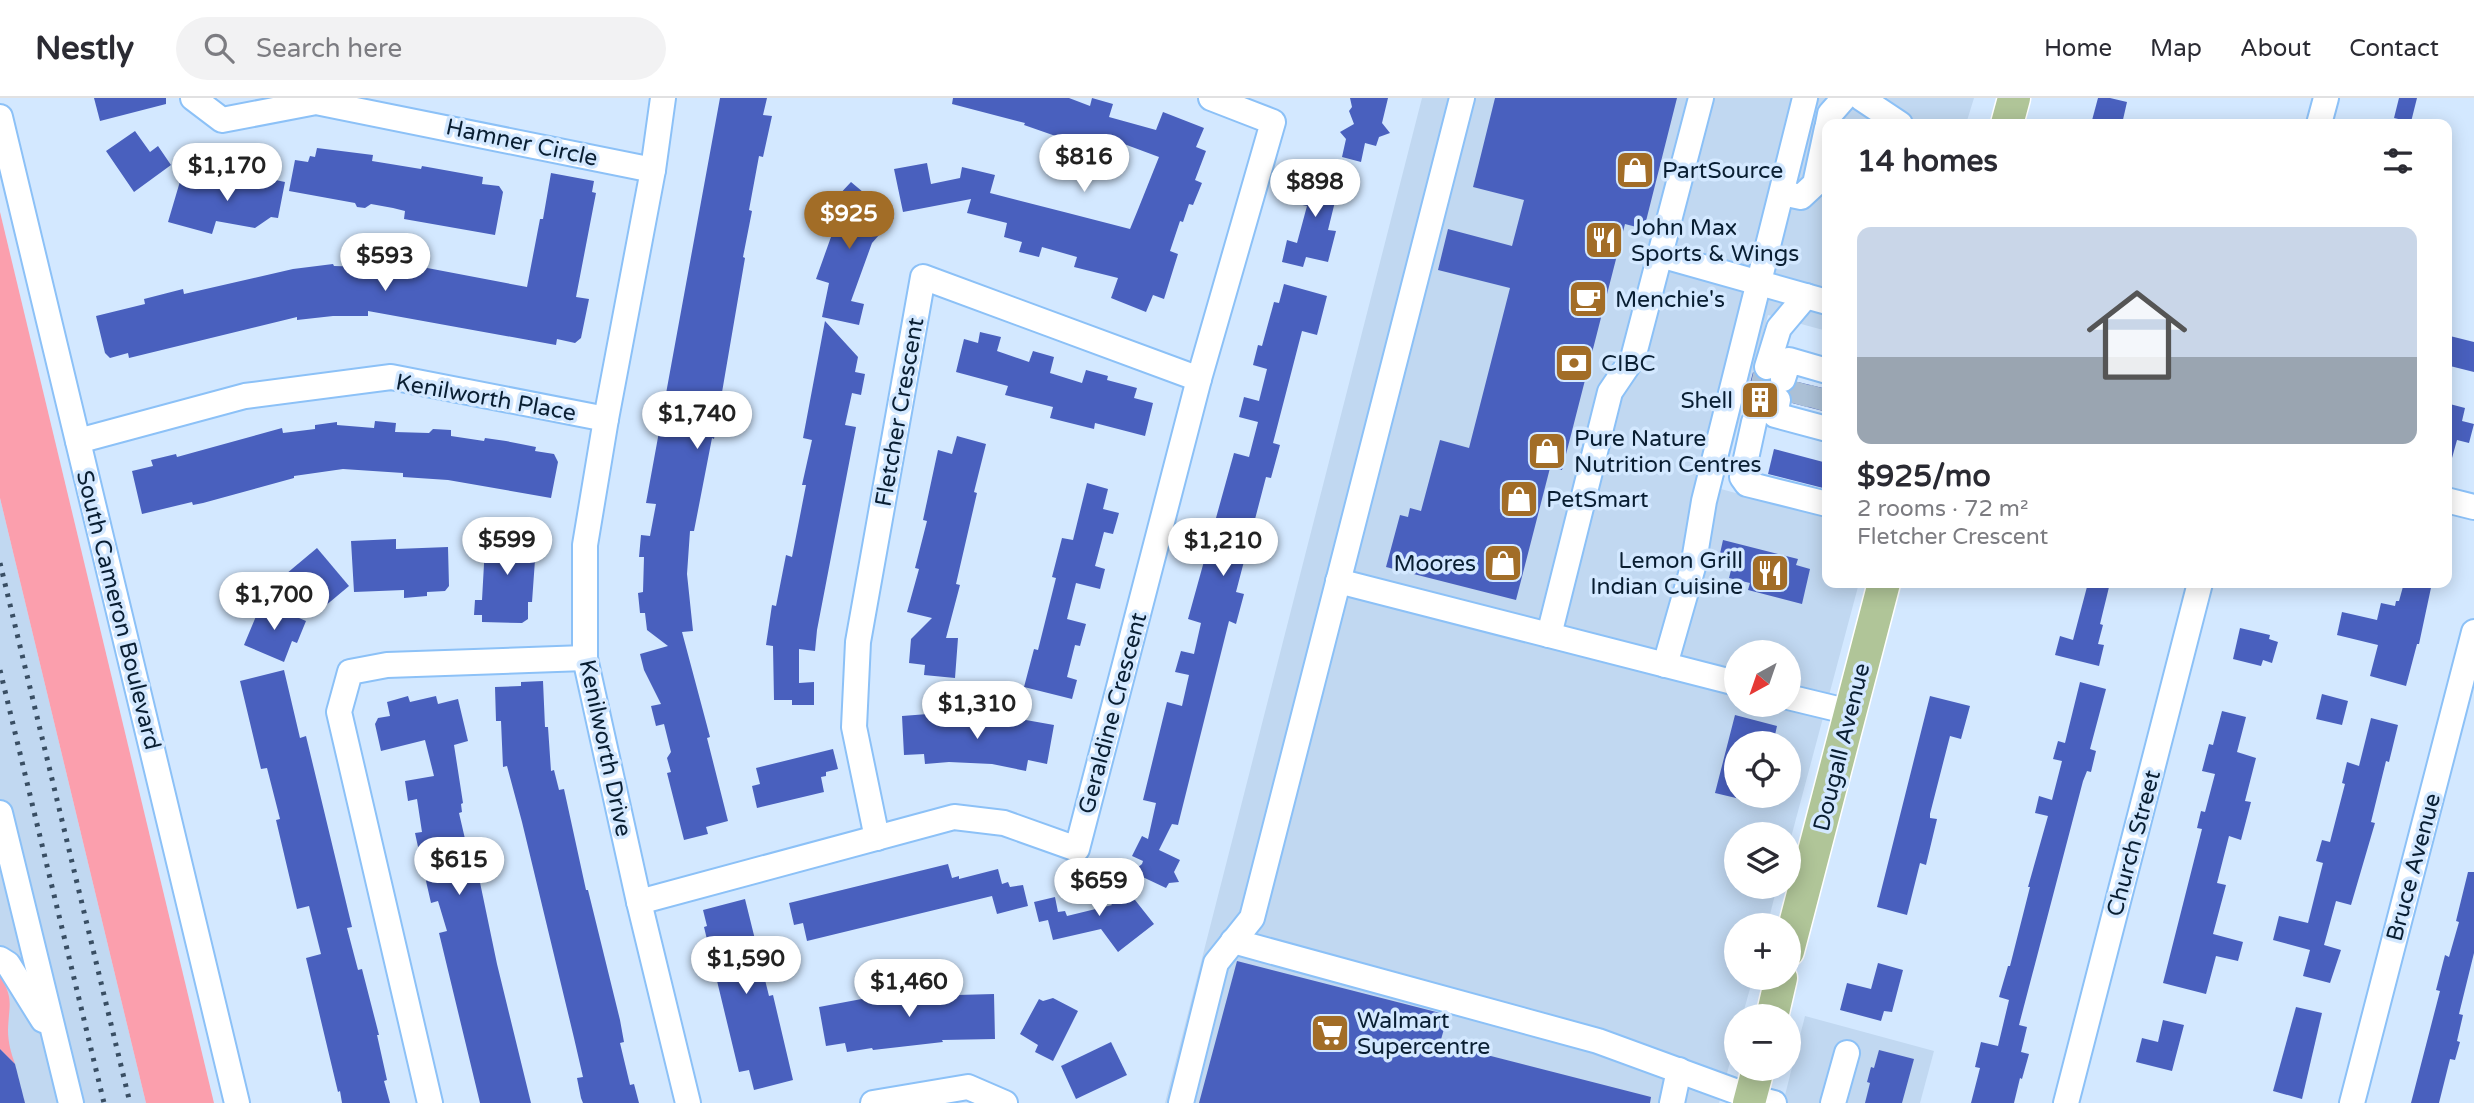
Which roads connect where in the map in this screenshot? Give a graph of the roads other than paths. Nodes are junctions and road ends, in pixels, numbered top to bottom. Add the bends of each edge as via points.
1 (193, 98) edge
2 (663, 98) edge
3 (1210, 98) edge
4 (1462, 98) edge
5 (1701, 98) edge
6 (1805, 98) edge
7 (1844, 98) edge
8 (1861, 98) edge
9 (2014, 98) edge
10 (2326, 98) edge
11 (391, 106) edge
12 (0, 117) edge
13 (1829, 119) edge
14 (1892, 119) edge
15 (2008, 119) edge
16 (2320, 119) edge
17 (1822, 150) edge
18 (653, 170) junction
19 (1782, 192) junction
20 (1660, 255) junction
21 (1759, 283) junction
22 (1816, 299) edge
23 (1199, 379) junction
24 (1797, 392) edge
25 (606, 419) junction
26 (78, 441) junction
27 (2452, 502) edge
28 (1822, 503) edge
29 (2474, 507) edge
30 (1338, 581) junction
31 (1883, 588) edge
32 (2199, 588) edge
33 (2474, 632) edge
34 (1549, 635) junction
35 (585, 658) junction
36 (1665, 665) junction
37 (1724, 680) edge
38 (1801, 700) edge
39 (1850, 712) junction
40 (0, 813) edge
41 (877, 838) junction
42 (10, 896) edge
43 (639, 902) junction
44 (1798, 913) edge
45 (1233, 941) junction
46 (0, 959) edge
47 (55, 1038) junction
48 (1847, 1053) dead end
49 (1679, 1070) junction
50 (1758, 1093) edge
51 (71, 1103) edge
52 (237, 1103) edge
53 (430, 1103) edge
54 (688, 1103) edge
55 (873, 1103) edge
56 (1005, 1103) edge
57 (1181, 1103) edge
58 (1672, 1103) edge
59 (1833, 1103) edge
60 (2066, 1103) edge
61 (2351, 1103) edge

1 - 11 street, Hamner Circle via 222,120 316,102
2 - 18 street, Kenilworth Drive
3 - 23 street, Geraldine Crescent via 1273,122
4 - 30 street
5 - 20 street
6 - 19 street
7 - 13 street
8 - 14 street
9 - 15 main road
10 - 16 street
11 - 18 street, Hamner Circle
12 - 26 street, South Cameron Boulevard
17 - 19 street via 1815,184 1801,197
18 - 25 street, Kenilworth Drive
19 - 21 street
20 - 21 street
20 - 34 street via 1633,358 1610,392
21 - 22 street
21 - 36 street via 1704,501 1693,567
22 - 24 street via 1779,328
23 - 41 street, Geraldine Crescent via 1077,849 1004,823 954,817
23 - 41 street, Fletcher Crescent via 923,277 858,642 854,727
24 - 28 street via 1761,449 1745,463 1742,477 1747,484
25 - 26 street, Kenilworth Place via 391,377 245,396
25 - 35 street, Kenilworth Drive via 585,545
26 - 52 street, South Cameron Boulevard
27 - 29 street
30 - 34 street
30 - 45 street via 1252,918
31 - 39 main road, Dougall Avenue
32 - 60 street, Church Street
33 - 61 street, Bruce Avenue
34 - 36 street
35 - 43 street, Kenilworth Drive
35 - 53 street via 387,665 350,672 339,712
36 - 37 street
38 - 39 street
39 - 44 main road, Dougall Avenue
40 - 42 street
41 - 43 street, Geraldine Crescent
42 - 47 street
43 - 54 street, Kenilworth Drive
45 - 49 street via 1598,1041
45 - 57 street via 1216,963
46 - 47 street via 8,964
47 - 51 street
48 - 59 street
49 - 50 street
49 - 58 street
55 - 56 street via 968,1087

